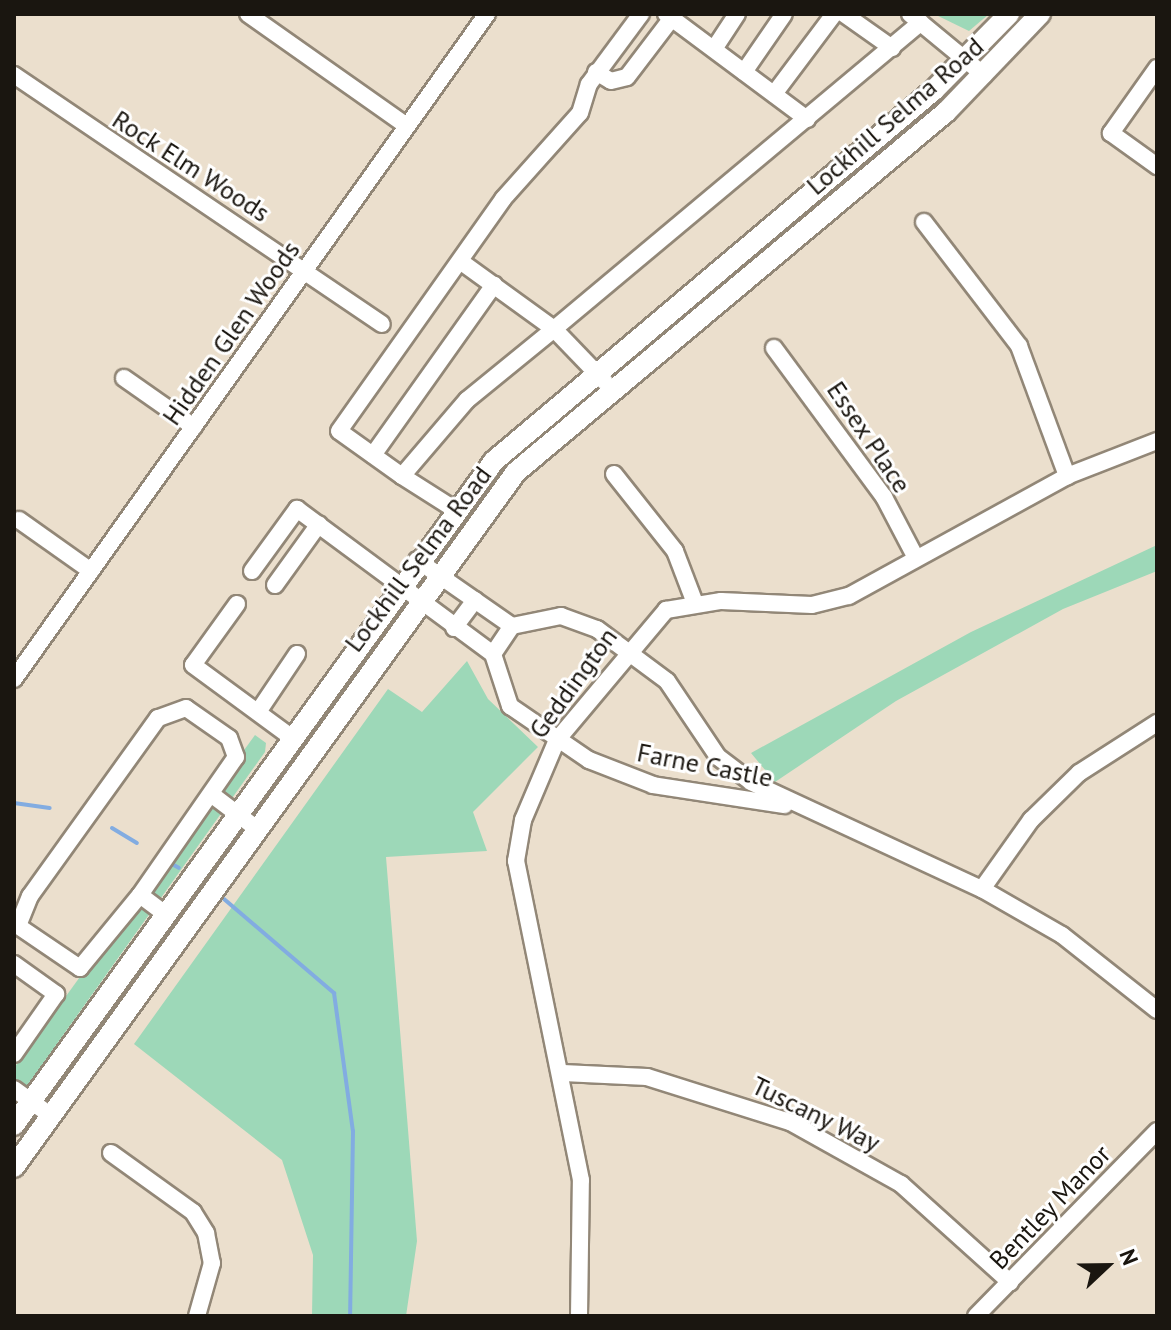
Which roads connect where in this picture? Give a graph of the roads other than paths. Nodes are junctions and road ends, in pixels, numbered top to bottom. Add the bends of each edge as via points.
1 (248, 14) edge
2 (487, 14) edge
3 (641, 14) edge
4 (737, 14) edge
5 (784, 14) edge
6 (834, 14) edge
7 (844, 14) edge
8 (1009, 14) edge
9 (1040, 14) edge
10 (677, 18) edge
11 (915, 18) edge
12 (892, 48) junction
13 (714, 49) junction
14 (967, 58) junction
15 (1157, 68) edge
16 (596, 72) junction
17 (744, 72) junction
18 (14, 75) edge
19 (984, 75) junction
20 (774, 94) junction
21 (807, 119) junction
22 (407, 126) junction
23 (1157, 166) edge
24 (924, 222) dead end
25 (460, 261) junction
26 (305, 270) junction
27 (494, 285) junction
28 (382, 324) dead end
29 (554, 329) junction
30 (774, 348) dead end
31 (596, 371) junction
32 (124, 378) dead end
33 (611, 390) junction
34 (194, 427) junction
35 (1157, 441) edge
36 (373, 455) junction
37 (614, 474) dead end
38 (402, 476) junction
39 (1067, 476) junction
40 (454, 509) junction
41 (19, 520) dead end
42 (319, 524) junction
43 (916, 558) junction
44 (417, 560) junction
45 (91, 571) junction
46 (252, 571) dead end
47 (437, 573) junction
48 (275, 585) dead end
49 (397, 589) junction
50 (475, 600) junction
51 (417, 602) junction
52 (695, 603) junction
53 (237, 604) dead end
54 (512, 626) junction
55 (454, 628) junction
56 (626, 650) junction
57 (297, 654) dead end
58 (493, 654) junction
59 (14, 679) edge
60 (258, 712) junction
61 (1157, 723) edge
62 (291, 737) junction
63 (557, 740) junction
64 (211, 794) junction
65 (793, 806) junction
66 (236, 814) junction
67 (256, 828) junction
68 (982, 889) junction
69 (140, 895) junction
70 (165, 914) junction
71 (14, 964) edge
72 (1157, 1010) edge
73 (14, 1054) edge
74 (563, 1073) junction
75 (14, 1089) edge
76 (31, 1101) junction
77 (50, 1115) junction
78 (14, 1125) edge
79 (1157, 1131) edge
80 (111, 1153) dead end
81 (14, 1167) edge
82 (1010, 1282) junction
83 (197, 1316) edge
84 (579, 1316) edge
85 (976, 1316) edge

1 - 22 street
2 - 22 street, Hidden Glen Woods
3 - 16 street
4 - 13 street
5 - 17 street
6 - 20 street
7 - 12 street
8 - 14 main road, Lockhill Selma Road
9 - 19 main road, Lockhill Selma Road
10 - 13 street
10 - 16 street via 627,77 611,81
11 - 12 street
11 - 14 street
12 - 21 street
13 - 17 street
14 - 19 street
14 - 31 main road, Lockhill Selma Road
15 - 23 street via 1111,133
16 - 25 street via 580,113 503,199
17 - 20 street
18 - 26 street, Rock Elm Woods
19 - 33 main road, Lockhill Selma Road
20 - 21 street
21 - 29 street
22 - 26 street, Hidden Glen Woods
24 - 39 street via 1019,346
25 - 27 street
25 - 36 street via 339,431
26 - 28 street, Rock Elm Woods
26 - 34 street, Hidden Glen Woods
27 - 29 street
27 - 36 street
29 - 31 street
29 - 38 street via 467,400
30 - 43 street, Essex Place via 866,471
31 - 33 street
31 - 40 main road, Lockhill Selma Road via 494,461
32 - 34 street
33 - 47 main road, Lockhill Selma Road via 516,472
34 - 45 street, Hidden Glen Woods
35 - 39 street, Geddington
36 - 38 street
37 - 52 street via 675,551
38 - 40 street
39 - 43 street, Geddington
40 - 44 main road, Lockhill Selma Road
41 - 45 street
42 - 46 street via 297,509
42 - 48 street
42 - 49 street via 387,572
43 - 52 street, Geddington via 849,596 812,605
44 - 47 street
44 - 49 main road, Lockhill Selma Road
45 - 59 street, Hidden Glen Woods
47 - 50 street
47 - 51 main road, Lockhill Selma Road
49 - 51 street
49 - 62 main road, Lockhill Selma Road
50 - 54 street
50 - 55 street
51 - 55 street
51 - 67 main road, Lockhill Selma Road
52 - 56 street, Geddington via 666,610
53 - 60 street via 193,665
54 - 56 street, Farne Castle via 561,616 581,620
54 - 58 street
55 - 58 street
56 - 63 street, Geddington
56 - 65 street, Farne Castle via 689,707 718,757
57 - 60 street
58 - 63 street, Farne Castle via 510,706
60 - 62 street
61 - 68 street via 1079,773 1031,820
62 - 66 main road, Lockhill Selma Road
63 - 65 street, Farne Castle via 653,785
63 - 74 street, Geddington via 523,820 516,861
64 - 66 street
64 - 69 street
64 - 69 street via 236,748 186,708 164,712 30,896 18,926 80,968
65 - 68 street, Farne Castle via 918,854
66 - 67 street
66 - 70 main road, Lockhill Selma Road
67 - 77 main road, Lockhill Selma Road
68 - 72 street, Farne Castle via 1062,935
69 - 70 street
70 - 76 main road, Lockhill Selma Road
71 - 73 street via 56,994
74 - 82 street, Tuscany Way via 647,1077 790,1122 901,1184
74 - 84 street, Geddington via 584,1213
75 - 76 street
76 - 77 street
76 - 78 main road, Lockhill Selma Road
77 - 81 main road, Lockhill Selma Road
79 - 82 street, Bentley Manor
80 - 83 street via 193,1212 206,1233 212,1263
82 - 85 street, Bentley Manor

